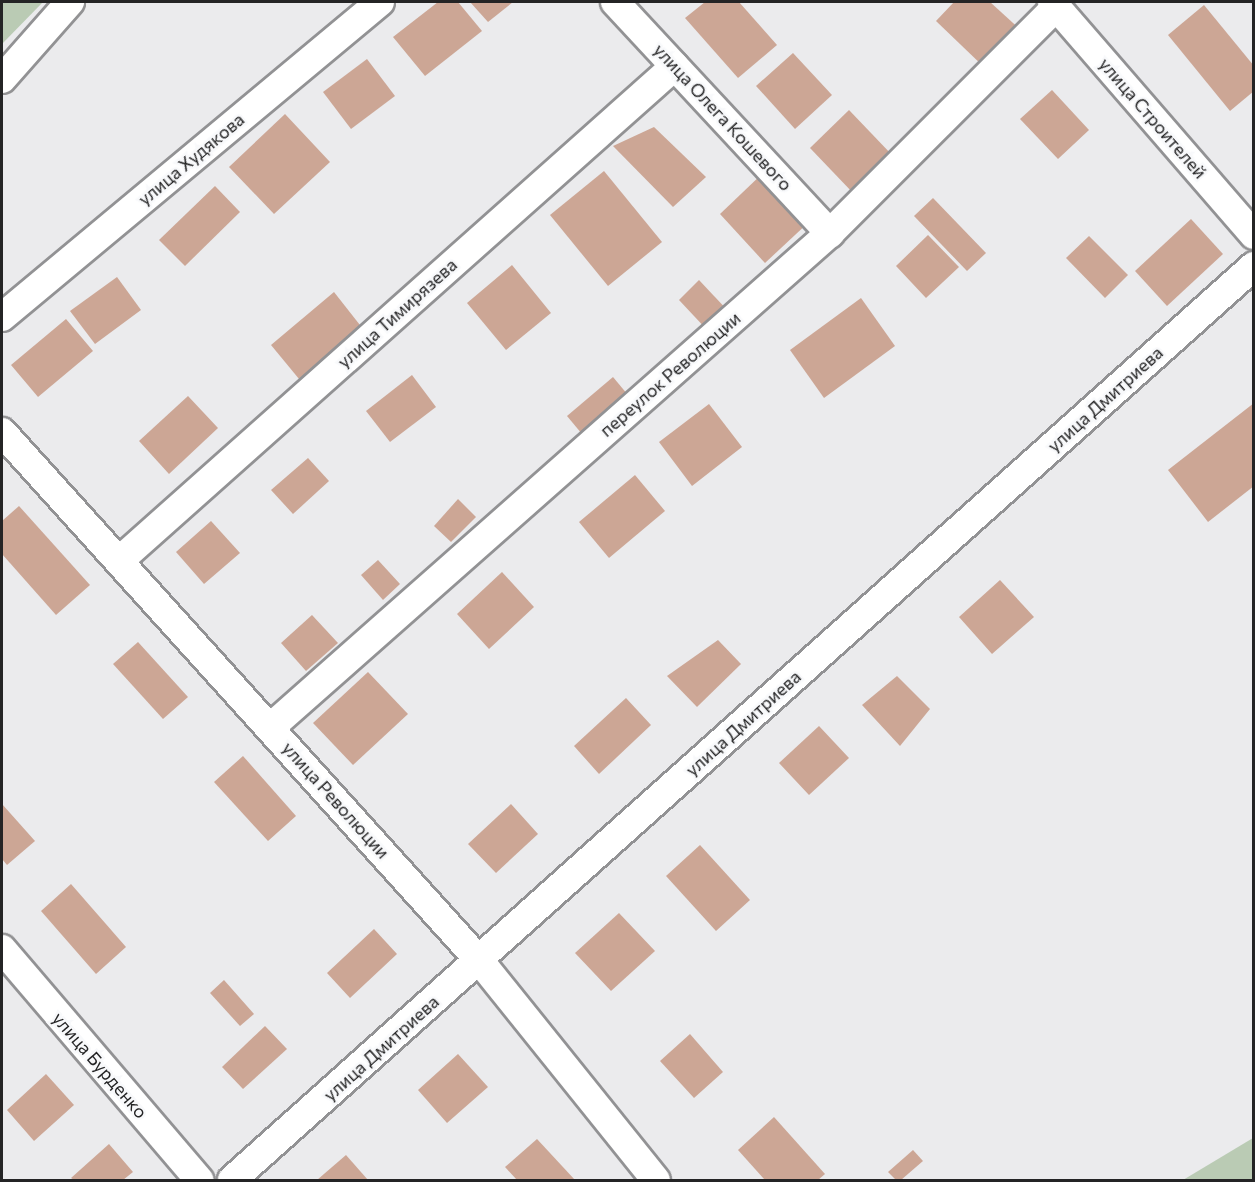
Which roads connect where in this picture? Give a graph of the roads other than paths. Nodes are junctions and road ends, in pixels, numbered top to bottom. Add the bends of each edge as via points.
1 (70, 2) edge
2 (380, 2) edge
3 (615, 2) edge
4 (1054, 4) edge
5 (675, 66) junction
6 (2, 79) edge
7 (830, 233) junction
8 (1254, 235) edge
9 (1254, 266) edge
10 (2, 317) edge
11 (2, 432) edge
12 (119, 561) junction
13 (271, 727) junction
14 (2, 950) edge
15 (479, 960) junction
16 (200, 1180) edge
17 (232, 1180) edge
18 (656, 1180) edge

1 - 6 street
2 - 10 street, улица Худякова
3 - 5 street, улица Олега Кошевого
4 - 7 street, переулок Революции
4 - 8 street, улица Строителей
5 - 7 street, улица Олега Кошевого
5 - 12 street, улица Тимирязева
7 - 13 street, переулок Революции
9 - 15 street, улица Дмитриева
11 - 12 street, улица Революции
12 - 13 street, улица Революции
13 - 15 street, улица Революции
14 - 16 street, улица Бурденко
15 - 17 street, улица Дмитриева
15 - 18 street, улица Революции

